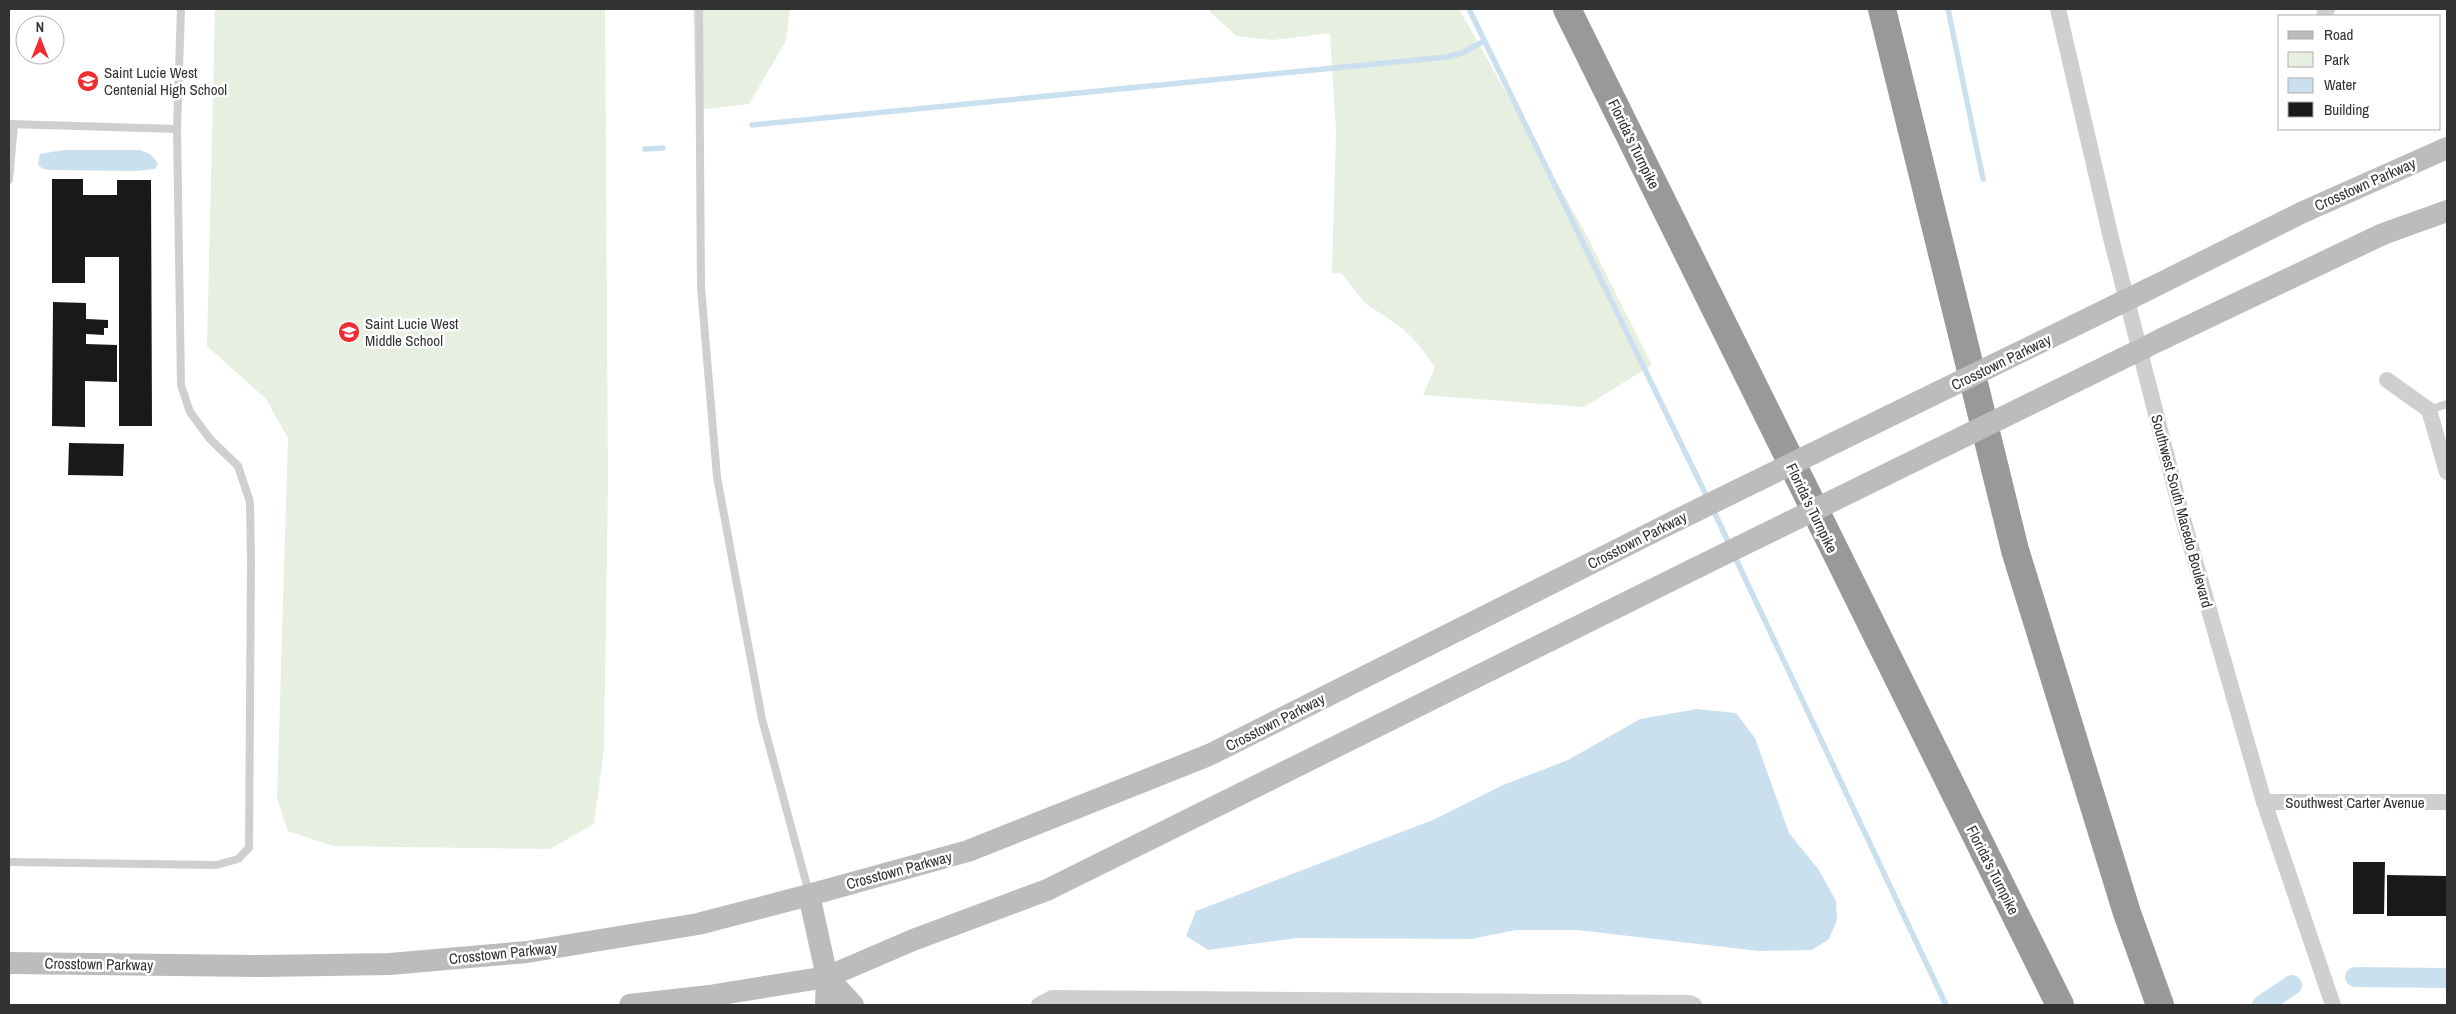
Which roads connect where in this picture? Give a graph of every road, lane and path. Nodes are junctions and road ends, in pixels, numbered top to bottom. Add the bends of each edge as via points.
1 (181, 9) edge
2 (699, 9) edge
3 (1567, 9) edge
4 (1882, 9) edge
5 (2058, 9) edge
6 (11, 124) edge
7 (178, 129) junction
8 (2447, 148) edge
9 (9, 180) edge
10 (2447, 211) edge
11 (2387, 380) dead end
12 (2447, 404) edge
13 (2429, 410) junction
14 (2447, 472) edge
15 (2264, 802) junction
16 (2447, 802) edge
17 (9, 862) edge
18 (809, 895) junction
19 (9, 963) edge
20 (827, 977) junction
21 (630, 1005) edge
22 (826, 1005) edge
23 (853, 1005) edge
24 (1039, 1005) edge
25 (1694, 1005) edge
26 (2060, 1005) edge
27 (2160, 1005) edge
28 (2332, 1005) edge

1 - 7 lane
2 - 18 lane via 702,286 717,477 762,719
3 - 26 highway, Florida's Turnpike
4 - 27 highway via 2015,550 2126,913
5 - 15 street, Southwest South Macedo Boulevard via 2111,238 2181,512
6 - 7 lane
6 - 9 lane
7 - 17 lane via 181,385 190,412 210,439 238,466 250,502 249,848 238,859 216,865
8 - 18 main road, Crosstown Parkway, bridge via 2301,213 1209,756 968,851
10 - 20 main road, bridge via 2383,234 2162,338 1047,890 913,940
11 - 13 street
12 - 13 lane
13 - 14 street
15 - 16 street, Southwest Carter Avenue
15 - 28 street, Southwest South Macedo Boulevard
18 - 19 main road, Crosstown Parkway via 698,924 527,952 420,962 263,966
18 - 20 main road
20 - 21 main road
20 - 22 main road
20 - 23 main road
24 - 25 street via 1052,998 1062,998

